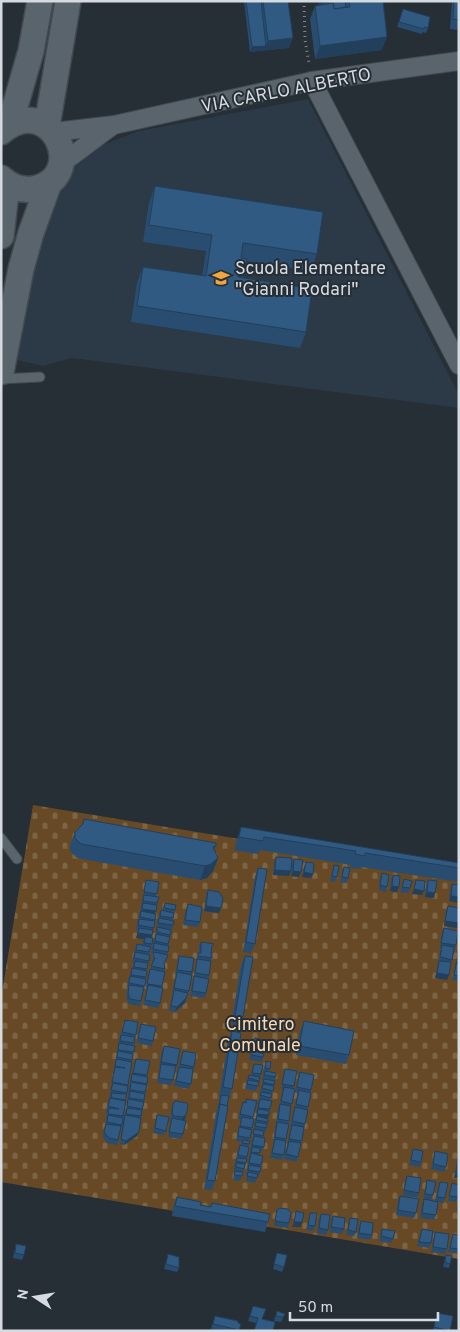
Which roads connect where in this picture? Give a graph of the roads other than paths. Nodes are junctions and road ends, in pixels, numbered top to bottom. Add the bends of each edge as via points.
1 (40, 1) edge
2 (68, 1) edge
3 (459, 61) edge
4 (312, 81) junction
5 (114, 124) junction
6 (6, 128) edge
7 (50, 129) junction
8 (55, 174) junction
9 (4, 181) edge
10 (1, 236) edge
11 (459, 365) edge
12 (1, 372) edge
13 (40, 377) dead end
14 (1, 379) edge
15 (1, 838) edge
16 (17, 859) dead end

1 - 6 main road via 31,51
2 - 7 main road
3 - 4 street, VIA CARLO ALBERTO
4 - 5 street, VIA CARLO ALBERTO
4 - 11 street
5 - 7 street, VIA CARLO ALBERTO
5 - 8 street, VIA CARLO ALBERTO
6 - 7 main road via 29,120
7 - 8 main road via 60,142 62,153
8 - 9 main road via 39,188 28,190 17,189
8 - 12 main road via 31,233 21,269
9 - 10 main road
13 - 14 lane
15 - 16 lane

